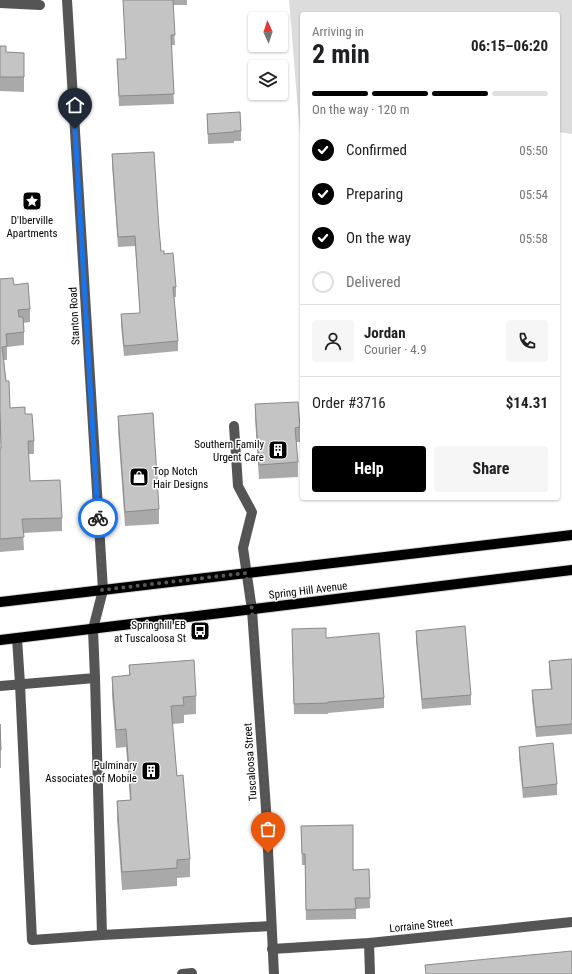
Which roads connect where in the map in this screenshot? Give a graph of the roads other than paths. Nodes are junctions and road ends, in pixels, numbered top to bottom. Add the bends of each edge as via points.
1 (67, 0) edge
2 (0, 3) edge
3 (40, 5) dead end
4 (234, 426) dead end
5 (572, 535) edge
6 (572, 570) edge
7 (246, 573) junction
8 (102, 590) junction
9 (0, 602) edge
10 (252, 610) junction
11 (93, 629) junction
12 (17, 638) junction
13 (0, 640) edge
14 (95, 678) junction
15 (20, 684) junction
16 (0, 686) edge
17 (572, 922) edge
18 (271, 926) junction
19 (102, 935) junction
20 (368, 943) junction
21 (272, 949) junction
22 (182, 974) edge
23 (192, 974) edge
24 (274, 974) edge
25 (370, 974) edge

1 - 8 street, Stanton Road
2 - 3 street
4 - 7 street, Tuscaloosa Street via 238,486 252,512 243,548
5 - 7 main road
6 - 10 main road, Spring Hill Avenue
7 - 8 main road
7 - 10 street, Tuscaloosa Street
8 - 9 main road
8 - 11 street, Stanton Road
10 - 11 main road, Spring Hill Avenue
10 - 18 street, Tuscaloosa Street via 266,808
11 - 12 main road, Spring Hill Avenue
11 - 14 street, Stanton Road
12 - 13 main road, Spring Hill Avenue
12 - 15 street
14 - 15 street
14 - 19 street, Stanton Road
15 - 16 street
15 - 19 street via 32,940
17 - 20 street, Lorraine Street
18 - 19 street
18 - 21 street, Tuscaloosa Street
20 - 21 street, Lorraine Street
20 - 25 street
21 - 24 street, Tuscaloosa Street
22 - 23 street

